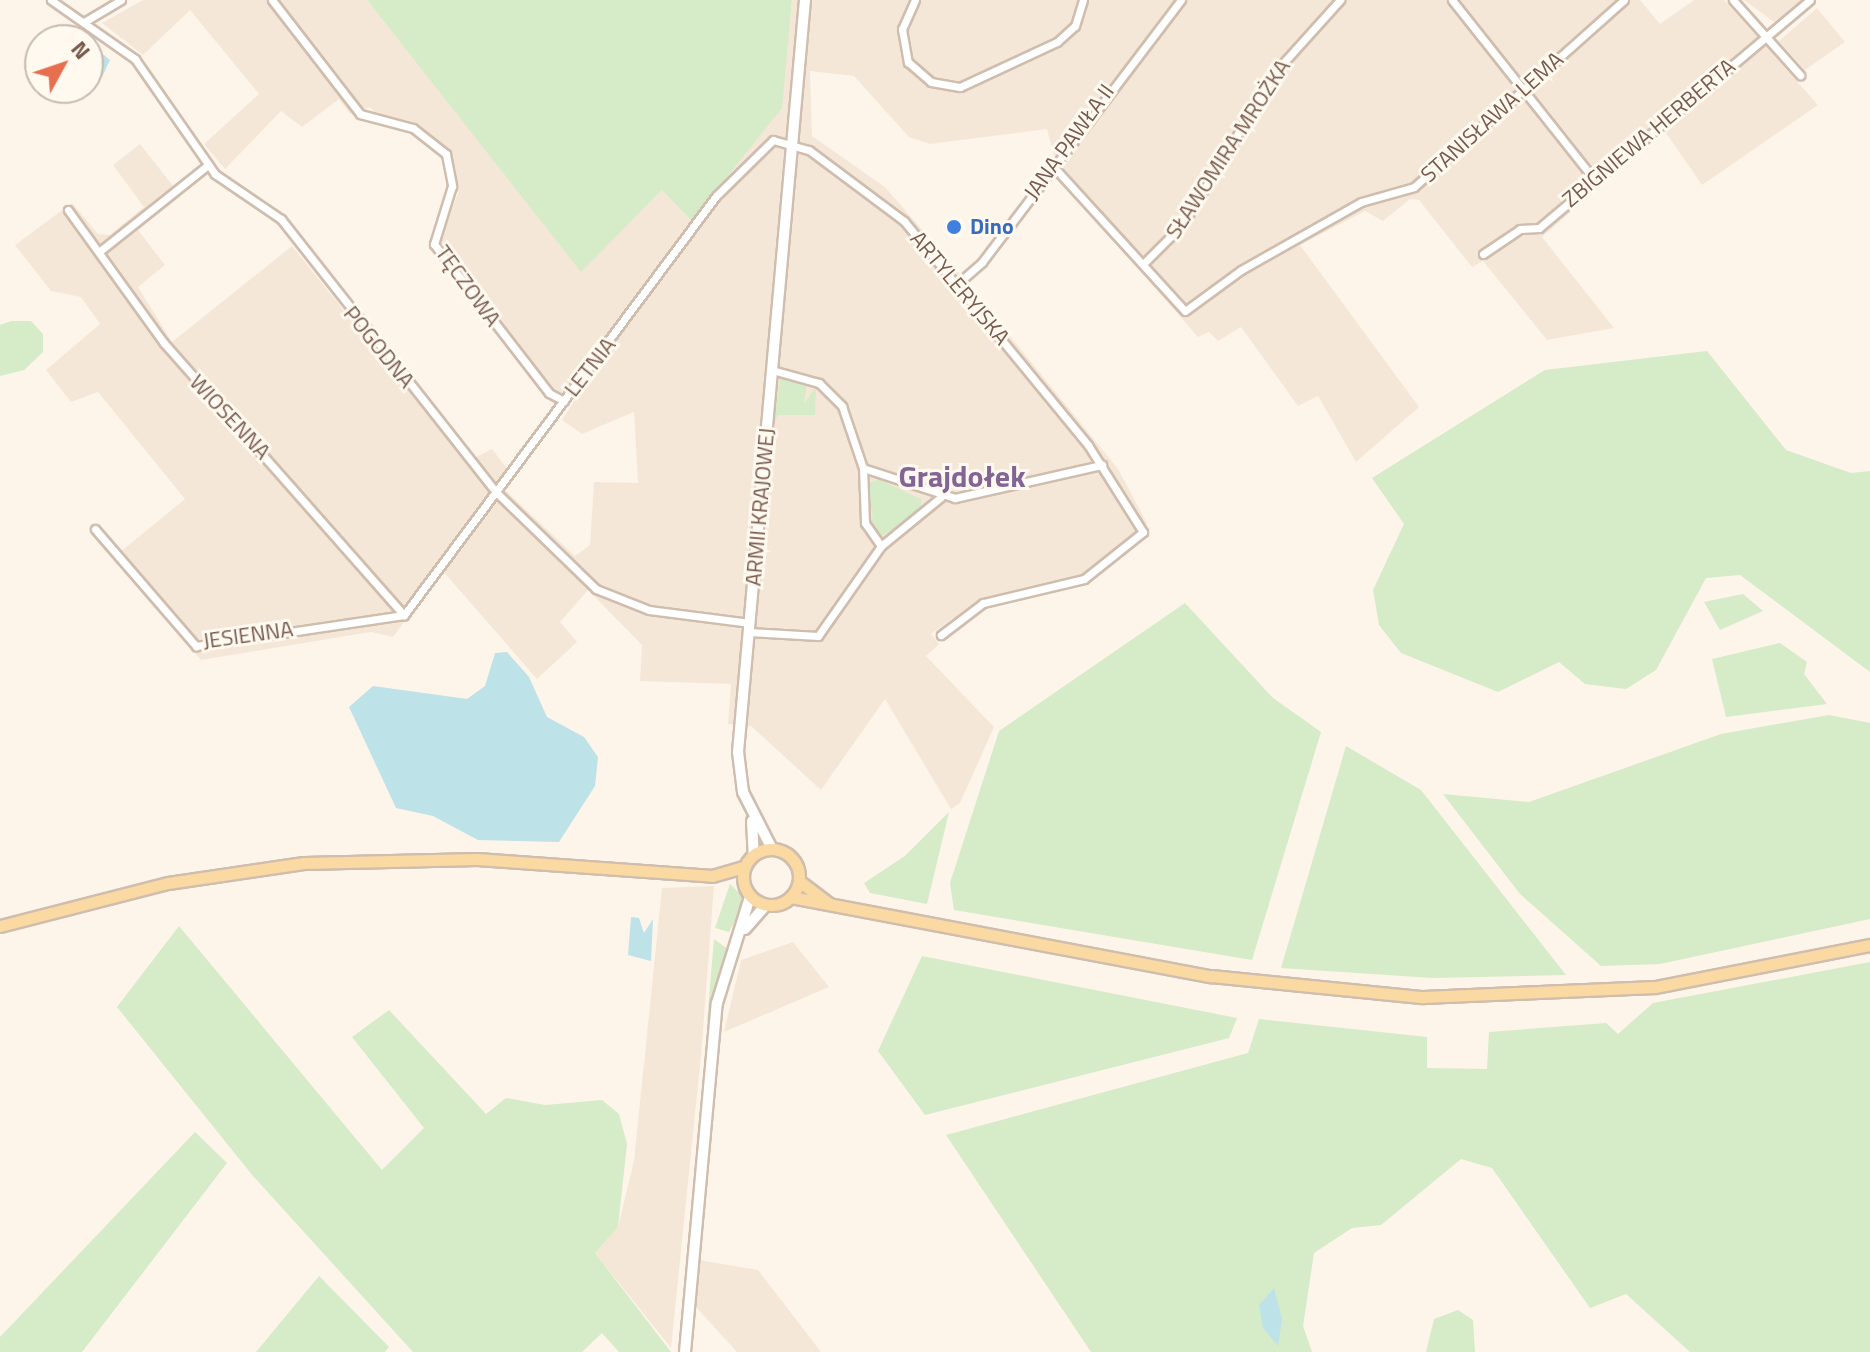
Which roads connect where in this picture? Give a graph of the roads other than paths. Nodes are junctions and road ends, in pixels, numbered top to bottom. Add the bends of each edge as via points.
1 (51, 0) edge
2 (121, 0) edge
3 (272, 0) edge
4 (805, 0) edge
5 (915, 0) edge
6 (1083, 0) edge
7 (1181, 0) edge
8 (1340, 0) edge
9 (1624, 0) edge
10 (1733, 0) edge
11 (1810, 0) edge
12 (1456, 1) edge
13 (84, 22) junction
14 (1765, 37) junction
15 (1800, 75) dead end
16 (1524, 93) junction
17 (792, 143) junction
18 (208, 165) junction
19 (1052, 165) junction
20 (1594, 179) junction
21 (68, 210) dead end
22 (100, 251) junction
23 (1483, 254) dead end
24 (1146, 261) junction
25 (957, 284) junction
26 (772, 370) junction
27 (564, 401) junction
28 (1102, 465) junction
29 (863, 468) junction
30 (496, 492) junction
31 (941, 497) junction
32 (95, 529) dead end
33 (881, 546) junction
34 (404, 615) junction
35 (749, 627) junction
36 (941, 635) dead end
37 (752, 819) junction
38 (772, 849) junction
39 (754, 854) junction
40 (744, 867) junction
41 (712, 876) junction
42 (799, 881) junction
43 (743, 886) junction
44 (750, 897) junction
45 (791, 897) junction
46 (830, 904) junction
47 (766, 905) junction
48 (0, 926) edge
49 (744, 931) junction
50 (1870, 945) edge
51 (685, 1352) edge

1 - 13 street, POGODNA
2 - 13 street
3 - 27 street, TĘCZOWA via 360,114 413,128 446,154 452,186 434,244 549,393
4 - 17 street, ARMII KRAJOWEJ
5 - 6 street via 902,29 908,62 931,82 960,87 1057,42 1075,26
7 - 19 street, JANA PAWŁA II
8 - 24 street, SŁAWOMIRA MROŻKA via 1276,71 1183,224
9 - 16 street, STANISŁAWA LEMA
10 - 14 street
11 - 14 street, ZBIGNIEWA HERBERTA
12 - 16 street
13 - 18 street, POGODNA via 135,59
14 - 15 street
14 - 20 street, ZBIGNIEWA HERBERTA
16 - 20 street
16 - 24 street, STANISŁAWA LEMA via 1414,187 1361,202 1241,270 1185,311
17 - 25 street, ARTYLERYJSKA via 875,195
17 - 26 street, ARMII KRAJOWEJ
17 - 27 street, LETNIA via 764,144 716,196
18 - 22 street
18 - 30 street, POGODNA via 281,219
19 - 24 street
19 - 25 street, JANA PAWŁA II via 982,262
20 - 23 street, ZBIGNIEWA HERBERTA via 1539,228 1520,229
21 - 22 street, WIOSENNA
22 - 34 street, WIOSENNA via 190,374
25 - 28 street, ARTYLERYJSKA
26 - 29 street via 810,379 834,396
26 - 35 street, ARMII KRAJOWEJ
27 - 30 street, LETNIA
28 - 31 street
28 - 36 street, ARTYLERYJSKA via 1143,532 1084,579 983,603
29 - 31 street
29 - 33 street via 865,523
30 - 34 street, LETNIA
30 - 35 street, POGODNA via 596,589 649,610
31 - 33 street
32 - 34 street, JESIENNA via 196,646
33 - 35 street via 818,636
35 - 37 street, ARMII KRAJOWEJ via 738,764
37 - 38 street, ARMII KRAJOWEJ
37 - 39 street, ARMII KRAJOWEJ
38 - 39 main road
38 - 42 main road via 792,859
39 - 40 main road
40 - 41 main road
40 - 43 main road
41 - 43 main road
41 - 48 main road via 477,859 304,863 168,883
42 - 45 main road
42 - 46 main road
43 - 44 main road
44 - 47 main road
44 - 49 street
45 - 46 main road
45 - 47 main road
46 - 50 main road via 1211,976 1423,997 1655,987
47 - 49 street
49 - 51 street via 718,991

